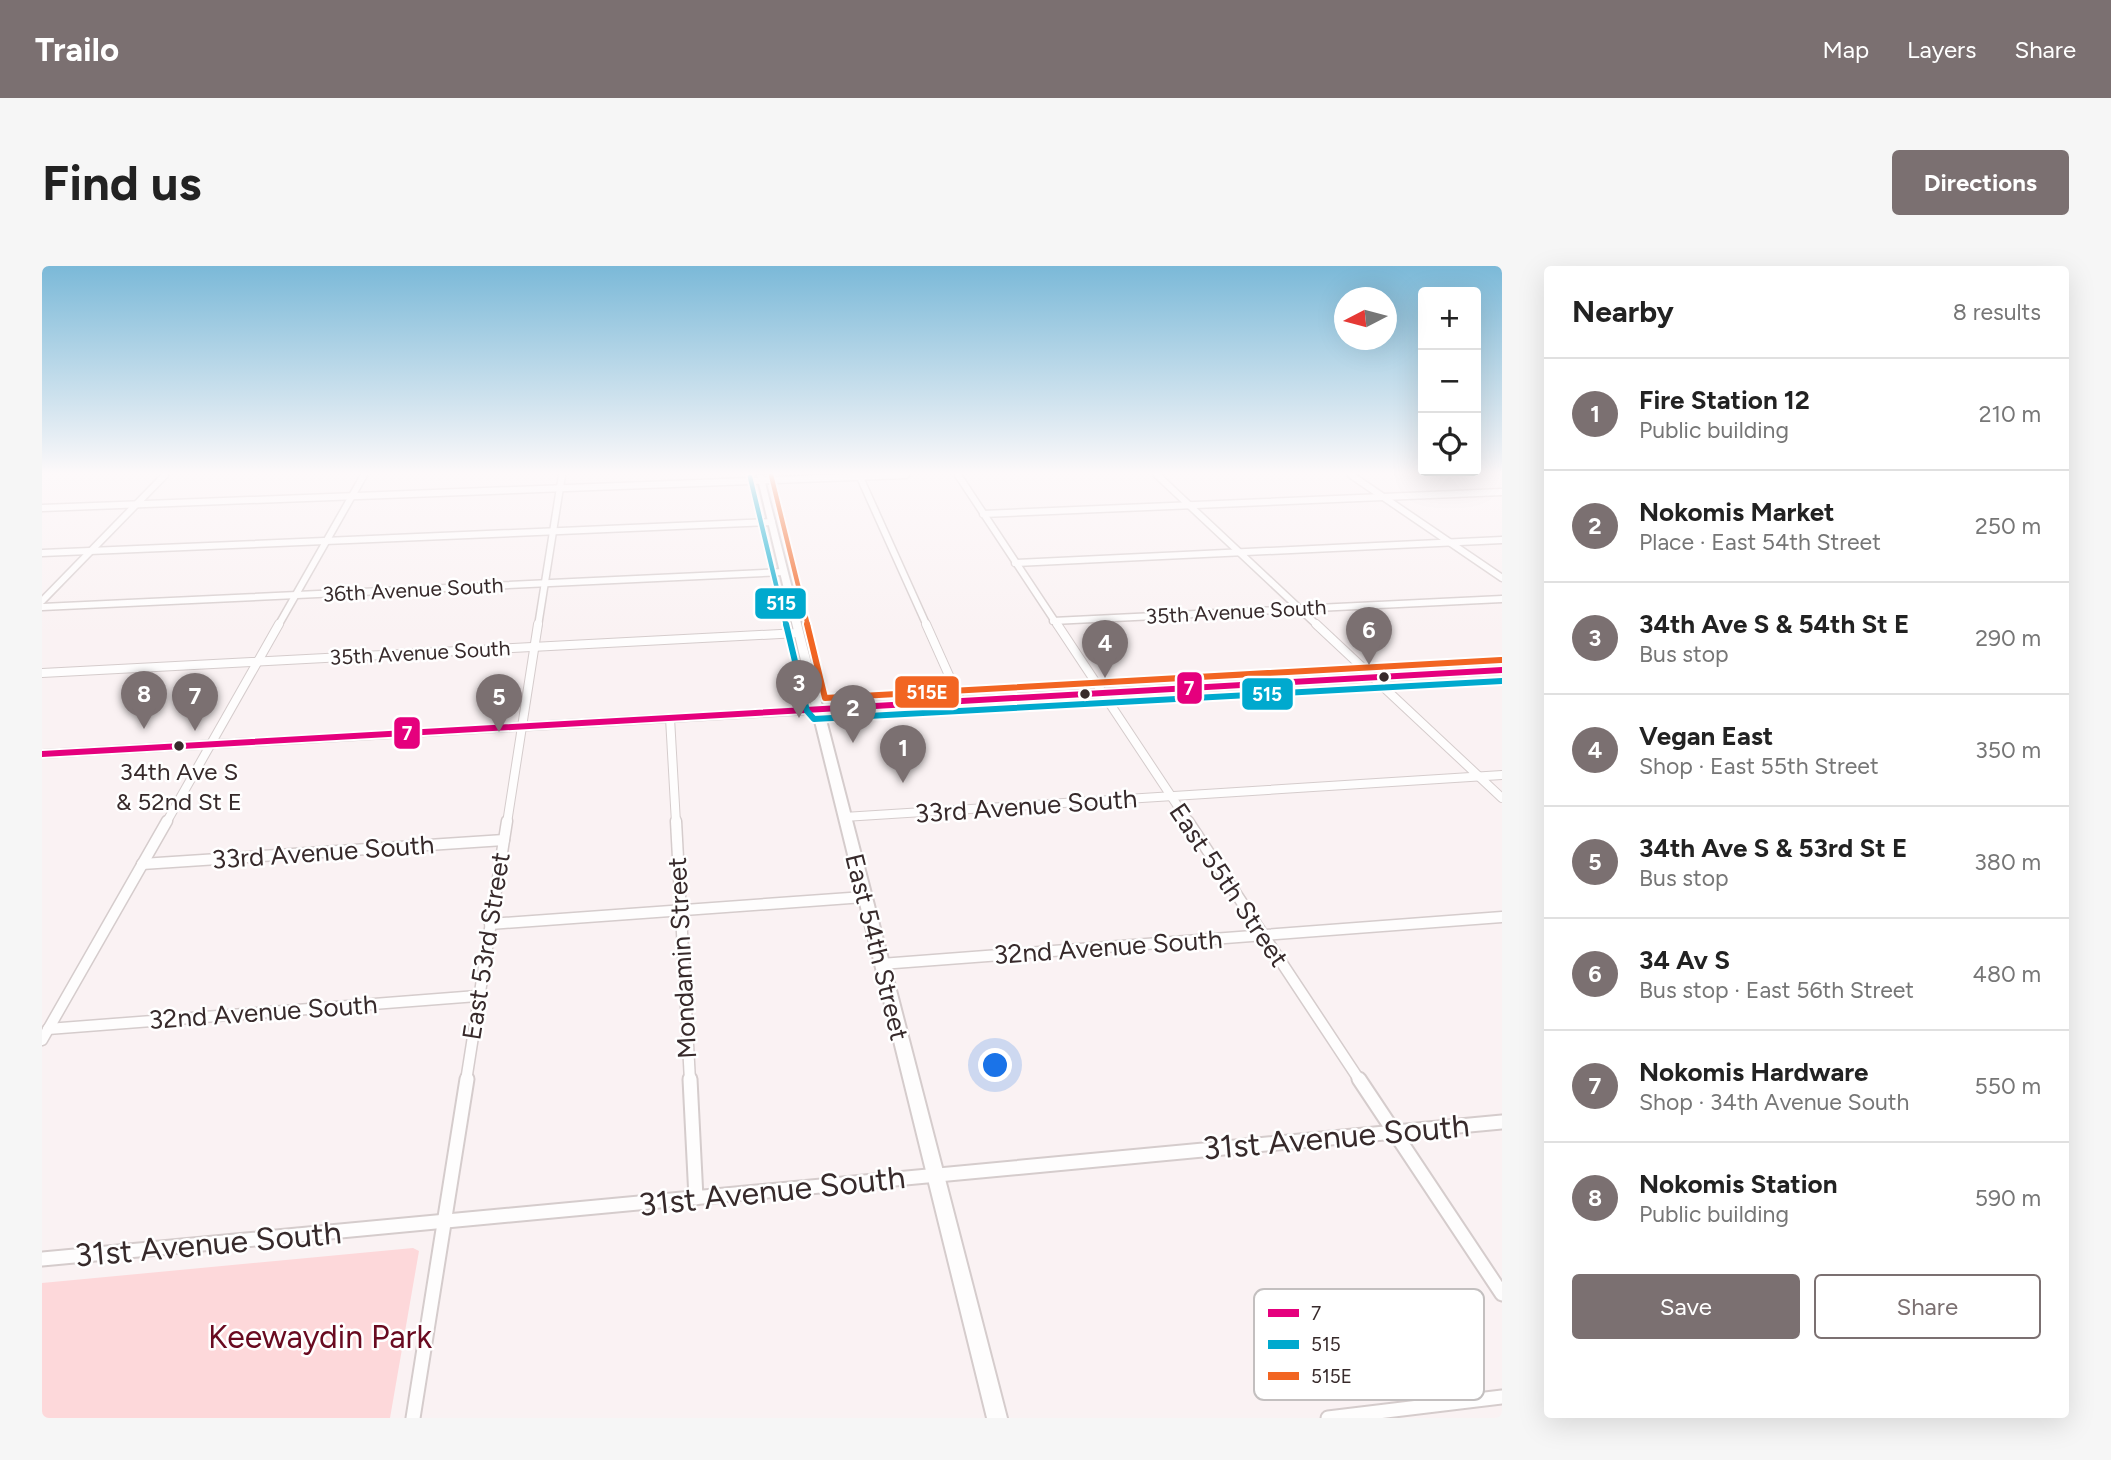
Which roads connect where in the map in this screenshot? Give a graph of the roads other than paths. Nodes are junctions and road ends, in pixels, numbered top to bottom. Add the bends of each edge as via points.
1 (112, 529) edge
2 (333, 529) edge
3 (608, 529) edge
4 (774, 529) edge
5 (884, 529) edge
6 (993, 529) edge
7 (1215, 529) edge
8 (1430, 529) edge
9 (553, 531) junction
10 (1502, 540) edge
11 (326, 541) junction
12 (1451, 543) junction
13 (90, 551) junction
14 (1239, 552) junction
15 (42, 553) edge
16 (1015, 563) junction
17 (784, 572) junction
18 (1502, 578) edge
19 (544, 584) junction
20 (296, 595) junction
21 (1502, 599) edge
22 (42, 601) edge
23 (42, 607) edge
24 (1300, 608) junction
25 (1054, 621) junction
26 (798, 633) junction
27 (534, 647) junction
28 (258, 662) junction
29 (1502, 670) edge
30 (42, 673) edge
31 (1373, 677) junction
32 (1101, 692) junction
33 (960, 700) junction
34 (817, 709) junction
35 (670, 718) junction
36 (522, 726) junction
37 (211, 743) junction
38 (44, 756) edge
39 (1502, 775) edge
40 (1479, 776) junction
41 (1171, 796) junction
42 (1502, 797) edge
43 (844, 817) junction
44 (503, 840) junction
45 (142, 864) junction
46 (863, 897) junction
47 (679, 910) junction
48 (1502, 918) edge
49 (490, 924) junction
50 (1263, 935) junction
51 (881, 964) junction
52 (477, 996) junction
53 (48, 1029) junction
54 (42, 1040) edge
55 (1502, 1122) edge
56 (1394, 1131) junction
57 (934, 1175) junction
58 (696, 1198) junction
59 (443, 1223) junction
60 (42, 1259) edge
61 (1502, 1294) edge
62 (1502, 1396) edge
63 (1484, 1398) edge
64 (1470, 1400) edge
65 (413, 1418) edge
66 (997, 1418) edge
67 (1328, 1418) edge

1 - 13 street
2 - 11 street
3 - 9 street
4 - 17 street, East 54th Street
5 - 33 street
6 - 16 street, East 55th Street
7 - 14 street
8 - 12 street
9 - 11 street
9 - 19 street, East 53rd Street
10 - 12 street
11 - 13 street
11 - 20 street
12 - 14 street
12 - 18 street
13 - 15 street
13 - 22 street
14 - 16 street
14 - 24 street
16 - 25 street, East 55th Street
17 - 19 street, 36th Avenue South
17 - 26 street, East 54th Street
19 - 20 street, 36th Avenue South
19 - 27 street, East 53rd Street
20 - 23 street, 36th Avenue South
20 - 28 street
21 - 24 street, 35th Avenue South
24 - 25 street, 35th Avenue South
24 - 31 street
25 - 32 street, East 55th Street
26 - 27 street, 35th Avenue South
26 - 34 street, East 54th Street
27 - 28 street, 35th Avenue South
27 - 36 street, East 53rd Street
28 - 30 street, 35th Avenue South
28 - 37 street
29 - 31 street
31 - 32 street
31 - 40 street
32 - 33 street
32 - 41 street, East 55th Street
33 - 34 street
34 - 35 street
34 - 43 street, East 54th Street
35 - 36 street
35 - 47 street, Mondamin Street
36 - 37 street
36 - 44 street, East 53rd Street
37 - 38 street
37 - 45 street
39 - 40 street, 33rd Avenue South
40 - 41 street, 33rd Avenue South
40 - 42 street
41 - 43 street, 33rd Avenue South
41 - 50 street, East 55th Street
43 - 46 street, East 54th Street
44 - 45 street, 33rd Avenue South
44 - 49 street, East 53rd Street
45 - 53 street
46 - 47 street
46 - 51 street, East 54th Street
47 - 49 street
47 - 58 street, Mondamin Street
48 - 50 street, 32nd Avenue South
49 - 52 street, East 53rd Street
50 - 51 street, 32nd Avenue South
50 - 56 street, East 55th Street
51 - 57 street, East 54th Street
52 - 53 street, 32nd Avenue South
52 - 59 street, East 53rd Street
53 - 54 street
55 - 56 street, 31st Avenue South
56 - 57 street, 31st Avenue South
56 - 61 street, East 55th Street
57 - 58 street, 31st Avenue South
57 - 66 street, East 54th Street
58 - 59 street, 31st Avenue South
59 - 60 street, 31st Avenue South
59 - 65 street, East 53rd Street
62 - 63 street
64 - 67 street

